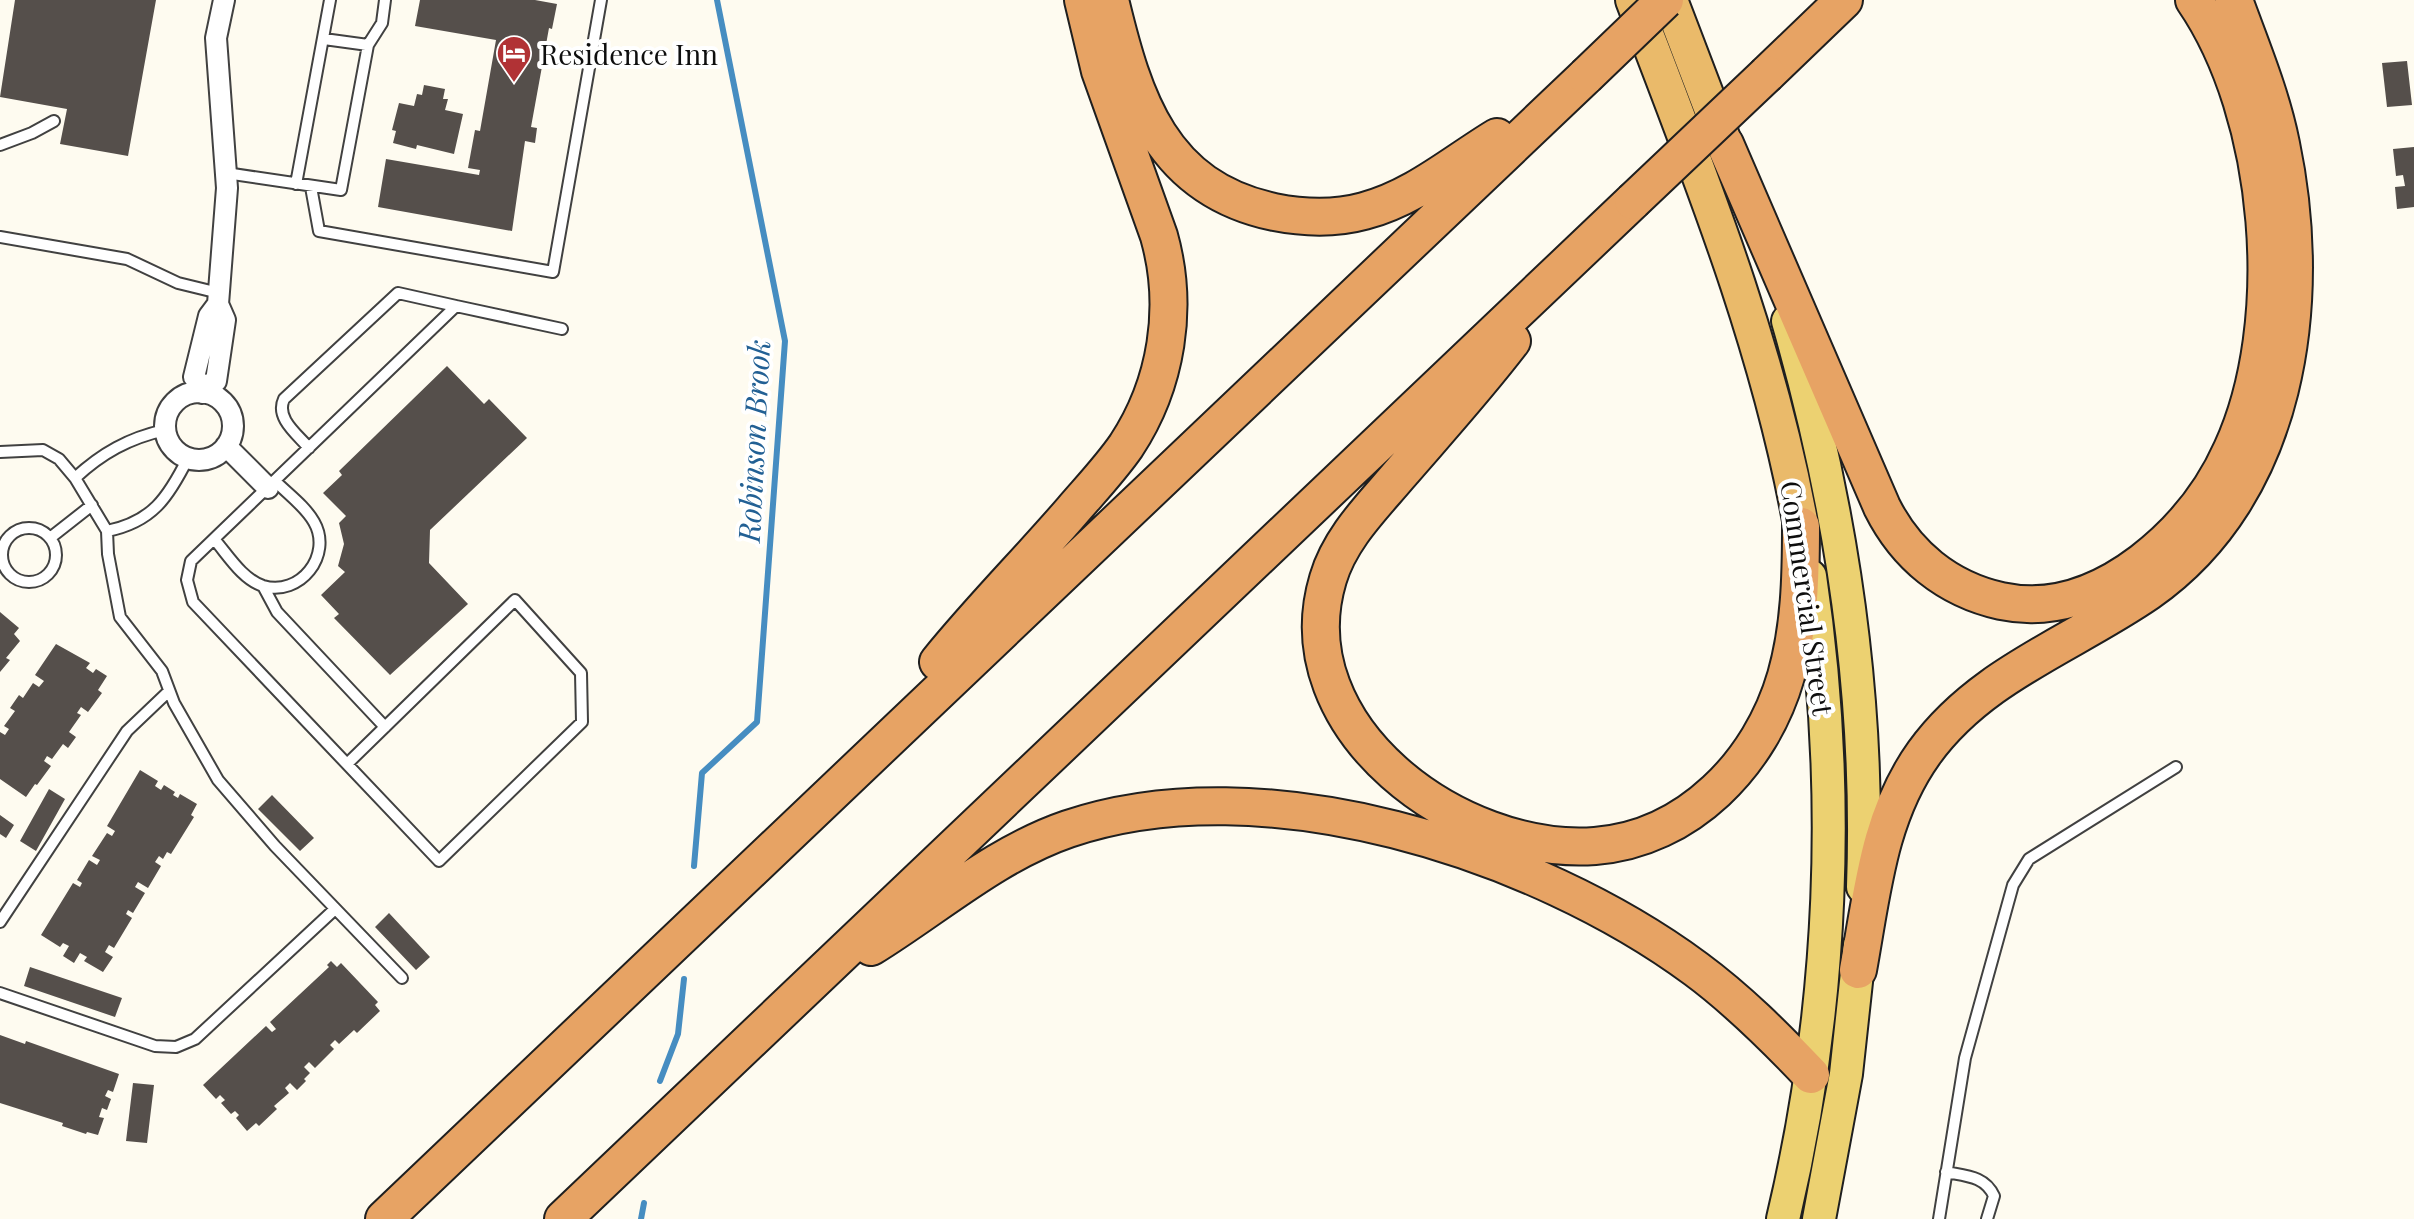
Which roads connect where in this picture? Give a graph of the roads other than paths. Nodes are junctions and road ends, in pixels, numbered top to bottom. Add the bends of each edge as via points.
1 (224, 0) edge
2 (330, 0) edge
3 (385, 0) edge
4 (601, 0) edge
5 (1083, 0) edge
6 (1110, 0) edge
7 (1633, 0) edge
8 (1668, 0) edge
9 (1858, 0) edge
10 (2194, 0) edge
11 (2234, 0) edge
12 (1835, 9) edge
13 (324, 39) junction
14 (368, 45) junction
15 (1573, 88) junction
16 (54, 121) dead end
17 (1725, 144) junction
18 (0, 145) edge
19 (226, 173) junction
20 (296, 184) junction
21 (311, 187) junction
22 (0, 237) edge
23 (1583, 248) junction
24 (218, 299) junction
25 (456, 306) junction
26 (562, 329) dead end
27 (203, 390) junction
28 (165, 430) junction
29 (226, 446) junction
30 (309, 448) junction
31 (0, 452) edge
32 (188, 458) junction
33 (75, 478) junction
34 (271, 485) junction
35 (92, 505) junction
36 (1801, 526) junction
37 (107, 531) junction
38 (50, 538) junction
39 (214, 539) junction
40 (263, 586) junction
41 (169, 691) junction
42 (385, 727) junction
43 (347, 764) junction
44 (2176, 767) dead end
45 (846, 779) junction
46 (335, 909) junction
47 (0, 922) edge
48 (1858, 970) junction
49 (402, 978) dead end
50 (809, 985) junction
51 (0, 993) edge
52 (1811, 1075) junction
53 (1946, 1172) junction
54 (384, 1219) edge
55 (563, 1219) edge
56 (1783, 1219) edge
57 (1819, 1219) edge
58 (1939, 1219) edge
59 (1987, 1219) edge

1 - 19 street via 216,38
2 - 13 lane
3 - 14 lane via 382,23
4 - 21 lane via 553,272 319,231
5 - 45 highway via 1100,71 1166,260 1169,322 1158,378 1121,453 944,655
6 - 15 highway via 1138,92 1173,156 1208,187 1268,210 1321,217 1373,209 1416,189
7 - 36 highway, Commercial Street via 1745,302 1780,424
8 - 15 highway, bridge
8 - 17 highway, Commercial Street
9 - 12 highway
10 - 17 highway via 2232,73 2257,162 2266,269 2258,358 2238,435 2205,497 2145,559 2076,598 2030,604 1982,596 1939,575 1899,537
11 - 48 highway via 2279,133 2293,238 2288,341 2267,436 2237,499 2185,562 2136,600 1994,683 1931,744 1887,823
12 - 23 highway, bridge
13 - 14 lane
13 - 20 lane
14 - 21 lane via 341,190
15 - 45 highway
16 - 18 lane
17 - 48 main road, Commercial Street via 1796,349 1842,553 1863,795
19 - 20 lane
19 - 24 street
20 - 21 lane
22 - 24 lane via 127,259
23 - 36 highway via 1495,364 1355,527 1332,566 1320,622 1322,647 1335,693 1364,740 1427,799 1509,836 1592,846 1664,828 1727,781 1775,707 1796,631
23 - 50 highway
24 - 27 street via 225,320 216,381
25 - 26 lane
25 - 30 lane
25 - 30 lane via 398,293 284,399 282,417
27 - 28 street via 174,403
27 - 29 street via 229,412 232,430
28 - 32 street via 172,447
28 - 33 lane via 118,444
29 - 32 street via 205,460
29 - 34 street
30 - 34 lane
31 - 33 lane via 43,450
32 - 37 lane via 149,515 129,527
33 - 35 lane
34 - 39 lane
34 - 40 lane via 315,523 320,545 313,567 296,583
35 - 37 lane
35 - 38 lane
36 - 52 main road, Commercial Street via 1823,686 1829,823 1825,938
37 - 41 lane via 120,617 162,671
38 - 38 lane via 36,529 12,534 2,556 8,572 30,582 46,576 56,554
39 - 40 lane via 243,574
39 - 43 lane via 191,561 187,580 193,602
40 - 42 lane via 277,612
41 - 46 lane via 218,780
41 - 47 lane via 127,731
42 - 43 lane
42 - 43 lane via 515,600 581,673 582,722 439,861
44 - 53 lane via 2029,859 2020,871 1965,1058
45 - 54 highway
46 - 49 lane
46 - 51 lane via 195,1039 176,1047 155,1046
48 - 57 main road, Commercial Street via 1846,1074
50 - 52 highway via 995,864 1066,830 1163,807 1279,810 1432,840 1569,893 1694,968 1763,1025
50 - 55 highway
52 - 56 main road, Commercial Street
53 - 58 lane
53 - 59 lane via 1980,1179 1991,1188

